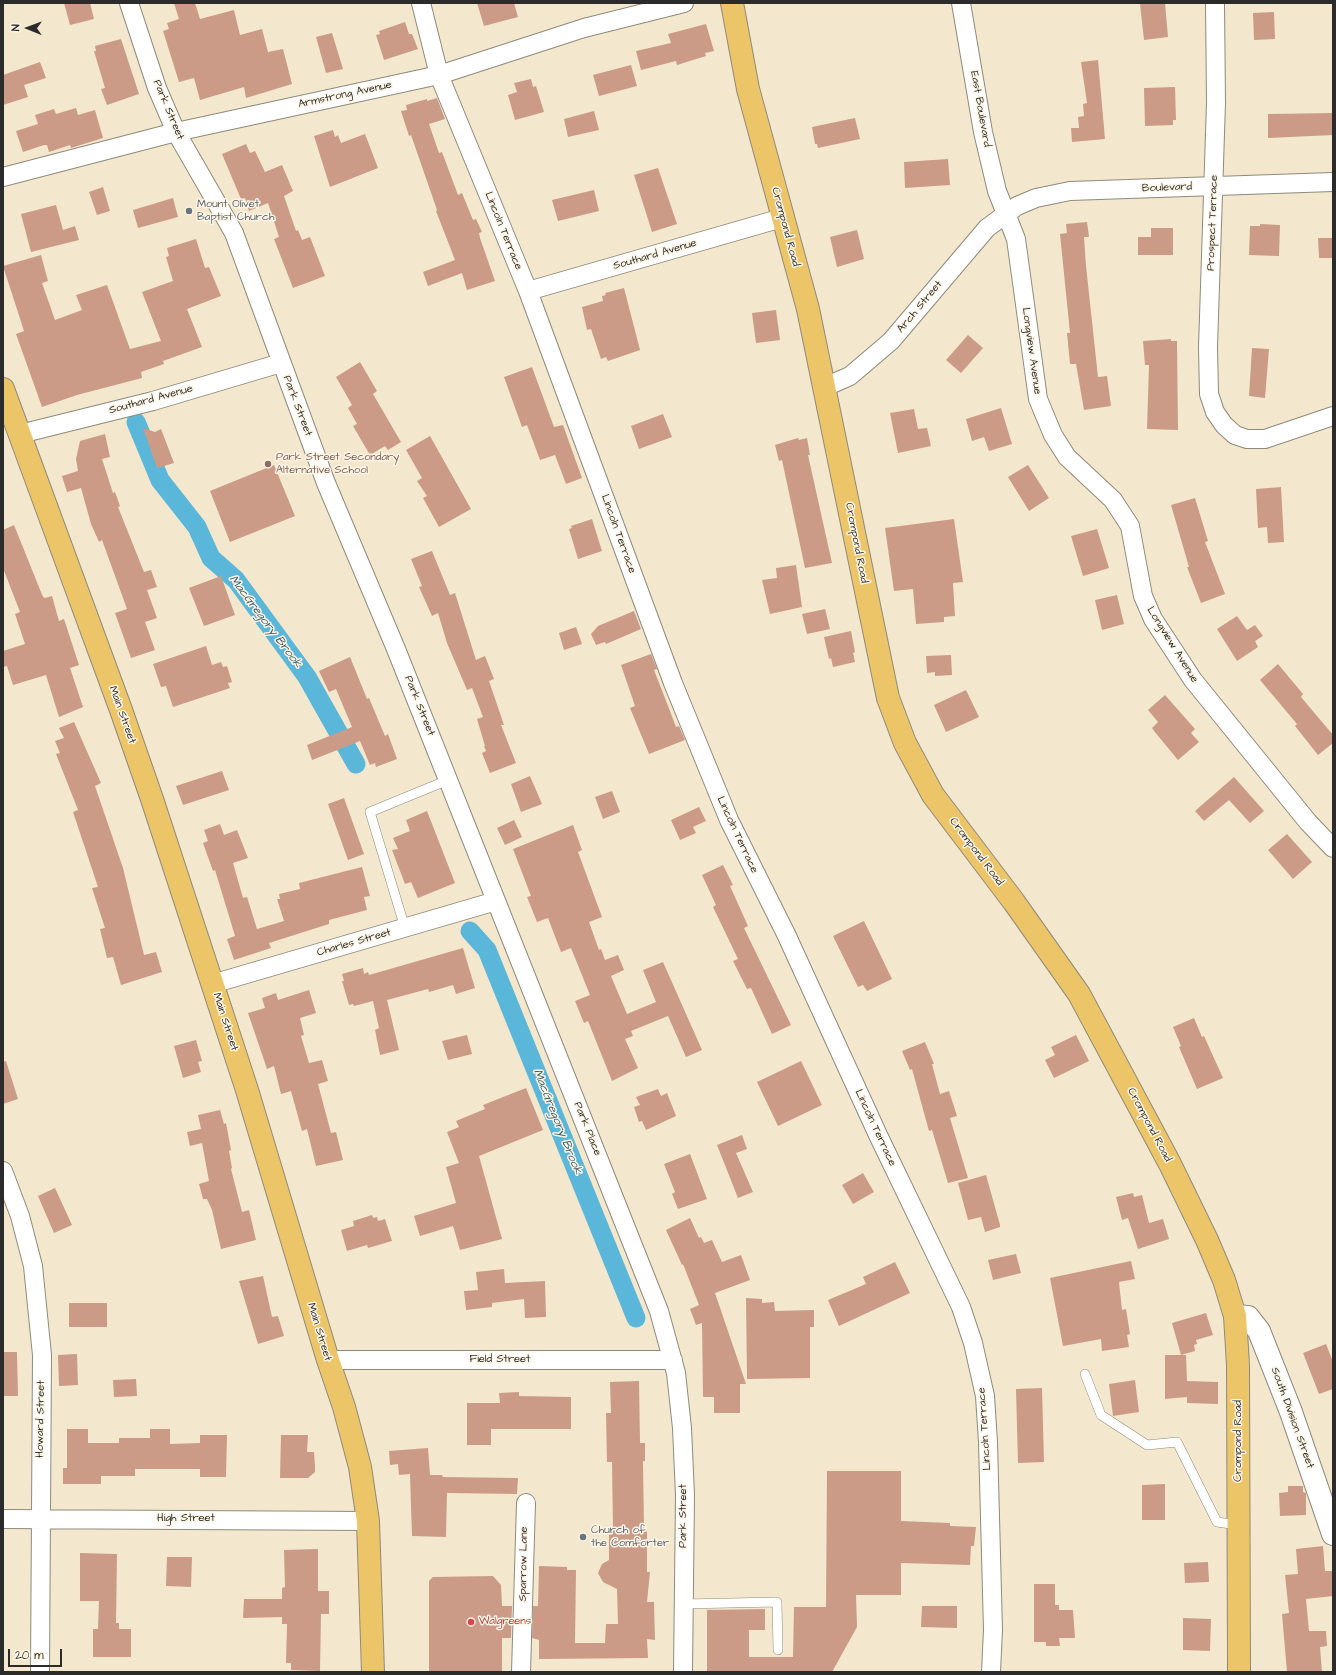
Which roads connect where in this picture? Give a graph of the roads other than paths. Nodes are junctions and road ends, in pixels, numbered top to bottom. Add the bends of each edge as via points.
1 (130, 3) edge
2 (421, 3) edge
3 (684, 3) edge
4 (732, 3) edge
5 (961, 3) edge
6 (1215, 3) edge
7 (439, 75) junction
8 (176, 132) junction
9 (3, 177) edge
10 (1333, 182) edge
11 (1214, 186) junction
12 (1006, 214) junction
13 (782, 218) junction
14 (528, 291) junction
15 (281, 363) junction
16 (825, 387) junction
17 (3, 389) edge
18 (1333, 416) edge
19 (20, 434) junction
20 (448, 780) junction
21 (1333, 848) edge
22 (496, 901) junction
23 (405, 928) junction
24 (212, 984) junction
25 (3, 1171) edge
26 (1235, 1316) junction
27 (328, 1360) junction
28 (673, 1360) junction
29 (1085, 1374) dead end
30 (526, 1503) dead end
31 (3, 1519) edge
32 (40, 1519) junction
33 (368, 1520) junction
34 (1240, 1525) junction
35 (1333, 1534) edge
36 (684, 1604) junction
37 (778, 1650) dead end
38 (40, 1672) edge
39 (373, 1672) edge
40 (521, 1672) edge
41 (683, 1672) edge
42 (991, 1672) edge
43 (1239, 1672) edge

1 - 8 street, Park Street via 157,88
2 - 7 street, Lincoln Terrace
3 - 7 street, Armstrong Avenue via 584,28
4 - 13 main road, Crompond Road via 748,89
5 - 12 street, East Boulevard via 996,191
6 - 11 street, Prospect Terrace
7 - 8 street, Armstrong Avenue
7 - 14 street, Lincoln Terrace
8 - 9 street, Armstrong Avenue
8 - 15 street, Park Street via 234,233
10 - 11 street, Boulevard
11 - 12 street, Boulevard via 1070,191 1036,198
11 - 18 street, Prospect Terrace via 1208,347 1209,394 1215,412 1235,435 1247,440 1265,439
12 - 16 street, Arch Street via 987,228 891,342 850,376
12 - 21 street, Longview Avenue via 1016,239 1038,398 1053,435 1067,457 1113,500 1130,526 1143,596 1153,619 1193,680 1308,822
13 - 14 street, Southard Avenue
13 - 16 main road, Crompond Road via 808,309
14 - 42 street, Lincoln Terrace via 673,684 729,820 786,934 878,1135 962,1307 984,1396 988,1442 993,1630
15 - 19 street, Southard Avenue via 153,401
15 - 20 street, Park Street via 326,483
16 - 26 main road, Crompond Road via 888,698 905,743 933,795 1014,902 1078,994 1170,1164 1207,1240 1224,1280
17 - 19 main road, Main Street
19 - 24 main road, Main Street via 121,710
20 - 22 street, Park Street
20 - 23 lane via 370,812
22 - 23 street, Charles Street
22 - 28 street, Park Place via 659,1311
23 - 24 street, Charles Street
24 - 27 main road, Main Street via 247,1090
25 - 32 street, Howard Street via 27,1239 37,1291 42,1355
26 - 34 main road, Crompond Road
26 - 35 street, South Division Street via 1248,1317 1259,1331 1291,1412
27 - 28 street, Field Street
27 - 33 main road, Main Street via 360,1467
28 - 36 street, Park Street via 682,1428 685,1495
29 - 34 lane via 1100,1415 1146,1444 1177,1442 1217,1522
30 - 40 street, Sparrow Lane
31 - 32 street, High Street
32 - 33 street, High Street
32 - 38 street, Howard Street
33 - 39 main road, Main Street
34 - 43 main road, Crompond Road
36 - 37 lane via 777,1602
36 - 41 street, Park Street

